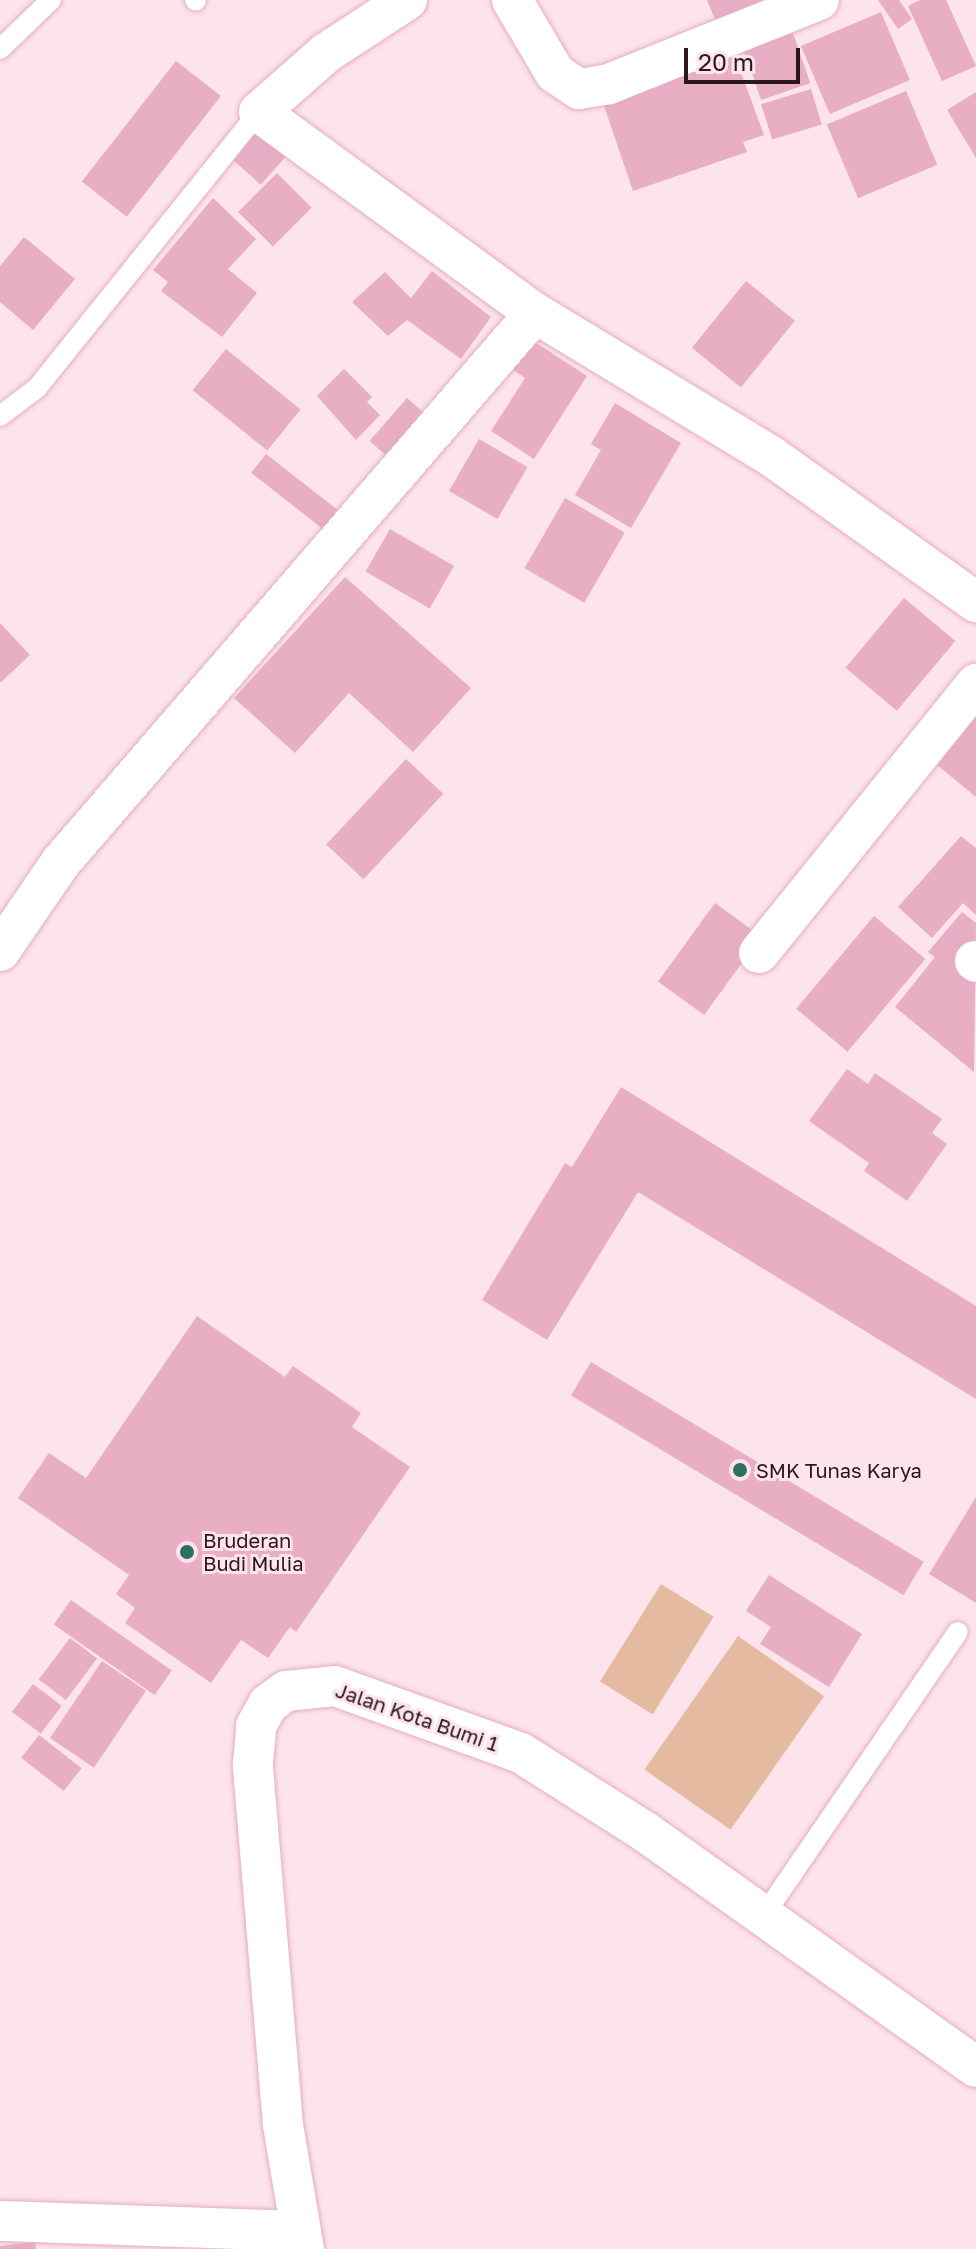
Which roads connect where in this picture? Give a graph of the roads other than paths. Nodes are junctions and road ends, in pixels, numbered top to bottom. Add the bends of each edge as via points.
1 (51, 0) edge
2 (407, 0) edge
3 (512, 0) edge
4 (819, 0) edge
5 (0, 49) edge
6 (259, 112) junction
7 (535, 313) junction
8 (0, 416) edge
9 (976, 602) edge
10 (976, 684) edge
11 (0, 951) edge
12 (759, 953) dead end
13 (958, 1632) dead end
14 (764, 1915) junction
15 (976, 2067) edge
16 (0, 2221) edge
17 (303, 2240) edge

1 - 5 lane
2 - 6 street via 326,53
3 - 4 street via 555,73 579,89 609,84
6 - 7 street
6 - 8 lane via 37,388
7 - 9 street via 771,456
7 - 11 street via 61,862
10 - 12 street
13 - 14 lane
14 - 15 street, Jalan Kota Bumi 1
14 - 17 street, Jalan Kota Bumi 1 via 521,1753 335,1686 286,1691 268,1704 256,1726 253,1764 283,2125
16 - 17 street

